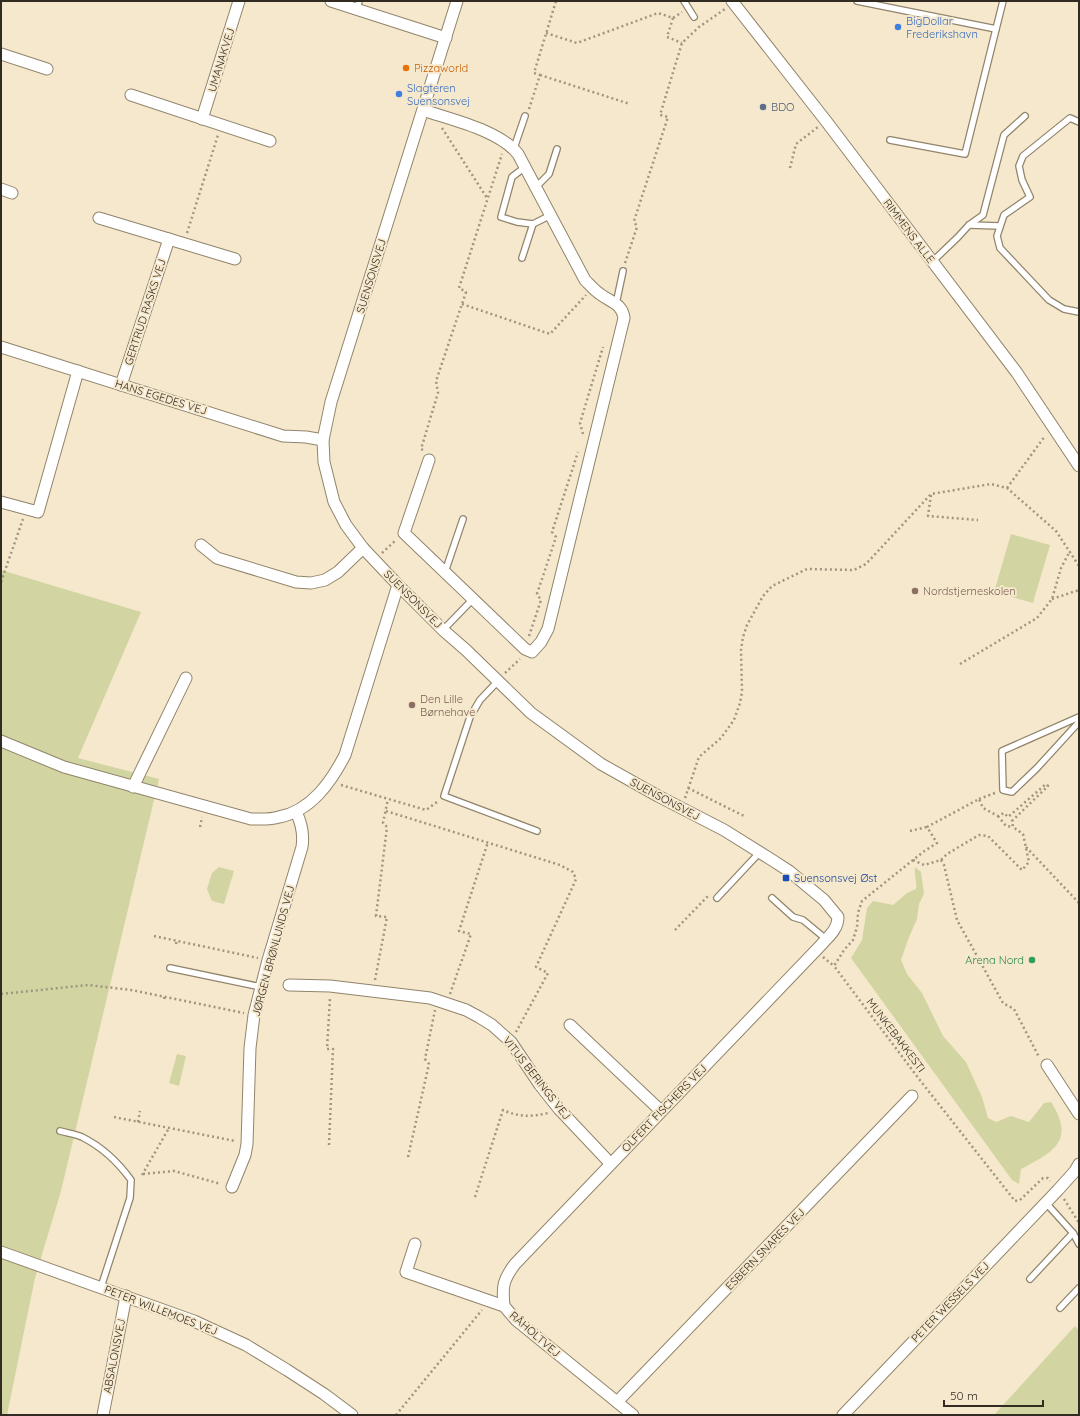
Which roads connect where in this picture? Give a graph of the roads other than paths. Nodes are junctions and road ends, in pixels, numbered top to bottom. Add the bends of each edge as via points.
1 (239, 1) edge
2 (331, 1) edge
3 (457, 1) edge
4 (684, 1) edge
5 (857, 1) edge
6 (1003, 1) edge
7 (733, 2) edge
8 (358, 5) edge
9 (694, 17) dead end
10 (996, 29) junction
11 (446, 38) junction
12 (1, 54) edge
13 (47, 69) dead end
14 (130, 95) dead end
15 (428, 112) junction
16 (525, 116) road end
17 (1025, 116) dead end
18 (202, 119) junction
19 (1079, 122) edge
20 (890, 140) dead end
21 (270, 141) dead end
22 (510, 145) junction
23 (557, 149) dead end
24 (525, 167) junction
25 (536, 186) junction
26 (1, 189) edge
27 (12, 193) dead end
28 (551, 215) junction
29 (99, 218) dead end
30 (533, 224) junction
31 (969, 225) junction
32 (1000, 226) junction
33 (169, 239) junction
34 (522, 258) dead end
35 (234, 259) dead end
36 (932, 262) junction
37 (623, 271) road end
38 (616, 304) junction
39 (1079, 312) edge
40 (1, 347) edge
41 (78, 371) junction
42 (121, 385) junction
43 (323, 440) junction
44 (429, 460) road end
45 (1079, 466) edge
46 (1, 502) edge
47 (463, 520) dead end
48 (201, 545) dead end
49 (363, 548) junction
50 (444, 572) junction
51 (398, 585) junction
52 (472, 599) junction
53 (443, 630) junction
54 (186, 678) dead end
55 (498, 681) junction
56 (1079, 716) edge
57 (1079, 722) edge
58 (1, 741) edge
59 (133, 787) junction
60 (296, 812) junction
61 (536, 831) dead end
62 (760, 852) junction
63 (716, 898) road end
64 (772, 898) dead end
65 (838, 917) joint
66 (826, 939) junction
67 (170, 968) dead end
68 (289, 985) dead end
69 (261, 987) junction
70 (570, 1025) dead end
71 (1047, 1065) road end
72 (912, 1096) dead end
73 (661, 1111) junction
74 (1079, 1114) edge
75 (60, 1131) dead end
76 (610, 1163) junction
77 (1079, 1164) edge
78 (232, 1187) road end
79 (1046, 1202) junction
80 (1073, 1233) junction
81 (415, 1244) dead end
82 (1079, 1244) edge
83 (1, 1252) edge
84 (1030, 1279) dead end
85 (101, 1287) junction
86 (1079, 1288) edge
87 (126, 1296) junction
88 (504, 1306) junction
89 (1060, 1308) dead end
90 (618, 1402) junction
91 (103, 1415) edge
92 (352, 1415) edge
93 (633, 1415) edge
94 (843, 1415) edge

1 - 18 street, UMANAKVEJ
2 - 8 street
3 - 11 street, SUENSONSVEJ
4 - 9 lane
5 - 10 lane
6 - 10 lane
7 - 36 street, RIMMENS ALLE
8 - 11 street
10 - 20 lane via 964,154
11 - 15 street, SUENSONSVEJ
12 - 13 street
14 - 18 street
15 - 22 street via 486,132
15 - 43 street, SUENSONSVEJ via 331,402
16 - 22 lane
17 - 31 lane via 1004,135 983,215
18 - 21 street
19 - 32 lane via 1070,118 1023,156 1019,166 1030,197 1004,215
22 - 24 street
23 - 25 lane via 549,174
24 - 25 street
24 - 30 lane via 512,177 501,217
25 - 28 street
26 - 27 street
28 - 30 lane
28 - 38 street via 585,280 599,294
29 - 33 street
30 - 34 lane
31 - 32 lane
31 - 36 lane
32 - 39 lane via 997,236 1000,248 1049,300 1064,309
33 - 35 street
33 - 42 street, GERTRUD RASKS VEJ
36 - 45 street, RIMMENS ALLE via 1017,373
37 - 38 lane
38 - 52 street via 623,311 624,318 548,628 541,642 532,652 525,649
40 - 41 street, HANS EGEDES VEJ
41 - 42 street, HANS EGEDES VEJ
41 - 46 street via 38,512
42 - 43 street, HANS EGEDES VEJ via 283,436
43 - 49 street, SUENSONSVEJ via 324,462 334,502 346,525
44 - 50 street via 404,533
47 - 50 lane
48 - 49 street via 217,558 296,582 311,583 325,580 338,572
49 - 51 street, SUENSONSVEJ
50 - 52 street
51 - 53 street, SUENSONSVEJ
51 - 60 street via 345,755 325,788
52 - 53 lane
53 - 55 street, SUENSONSVEJ
54 - 59 street
55 - 61 lane via 480,700 470,717 444,796
55 - 62 street, SUENSONSVEJ via 531,713 601,764
56 - 57 lane via 1002,751 1003,790 1012,792
58 - 59 street via 64,766
59 - 60 street via 251,819 280,817
60 - 69 street, JØRGEN BRØNLUNDS VEJ via 304,836 302,847
62 - 63 lane
62 - 65 street, SUENSONSVEJ via 824,900
64 - 66 lane via 793,917 804,920
65 - 66 street, OLFERT FISCHERS VEJ via 835,929
66 - 73 street, OLFERT FISCHERS VEJ
67 - 69 lane
68 - 76 street, VITUS BERINGS VEJ via 330,986 430,998 447,1002 479,1016 511,1042 559,1110
69 - 78 street, JØRGEN BRØNLUNDS VEJ via 250,1048 248,1144
70 - 73 street
71 - 74 street
72 - 90 street, ESBERN SNARES VEJ
73 - 76 street, OLFERT FISCHERS VEJ
75 - 85 lane via 81,1136 106,1152 131,1180 130,1198
76 - 88 street, OLFERT FISCHERS VEJ via 515,1264 505,1278 502,1293
77 - 79 street, PETER WESSELS VEJ
79 - 80 lane
79 - 94 street, PETER WESSELS VEJ
80 - 82 lane
80 - 84 lane
81 - 88 street, RÅHOLTVEJ via 406,1272
83 - 85 street, PETER WILLEMOES VEJ
85 - 87 street, PETER WILLEMOES VEJ
86 - 89 lane
87 - 91 street, ABSALONSVEJ
87 - 92 street, PETER WILLEMOES VEJ via 194,1321 246,1345 324,1394
88 - 90 street, RÅHOLTVEJ via 516,1320
90 - 93 street, RÅHOLTVEJ

